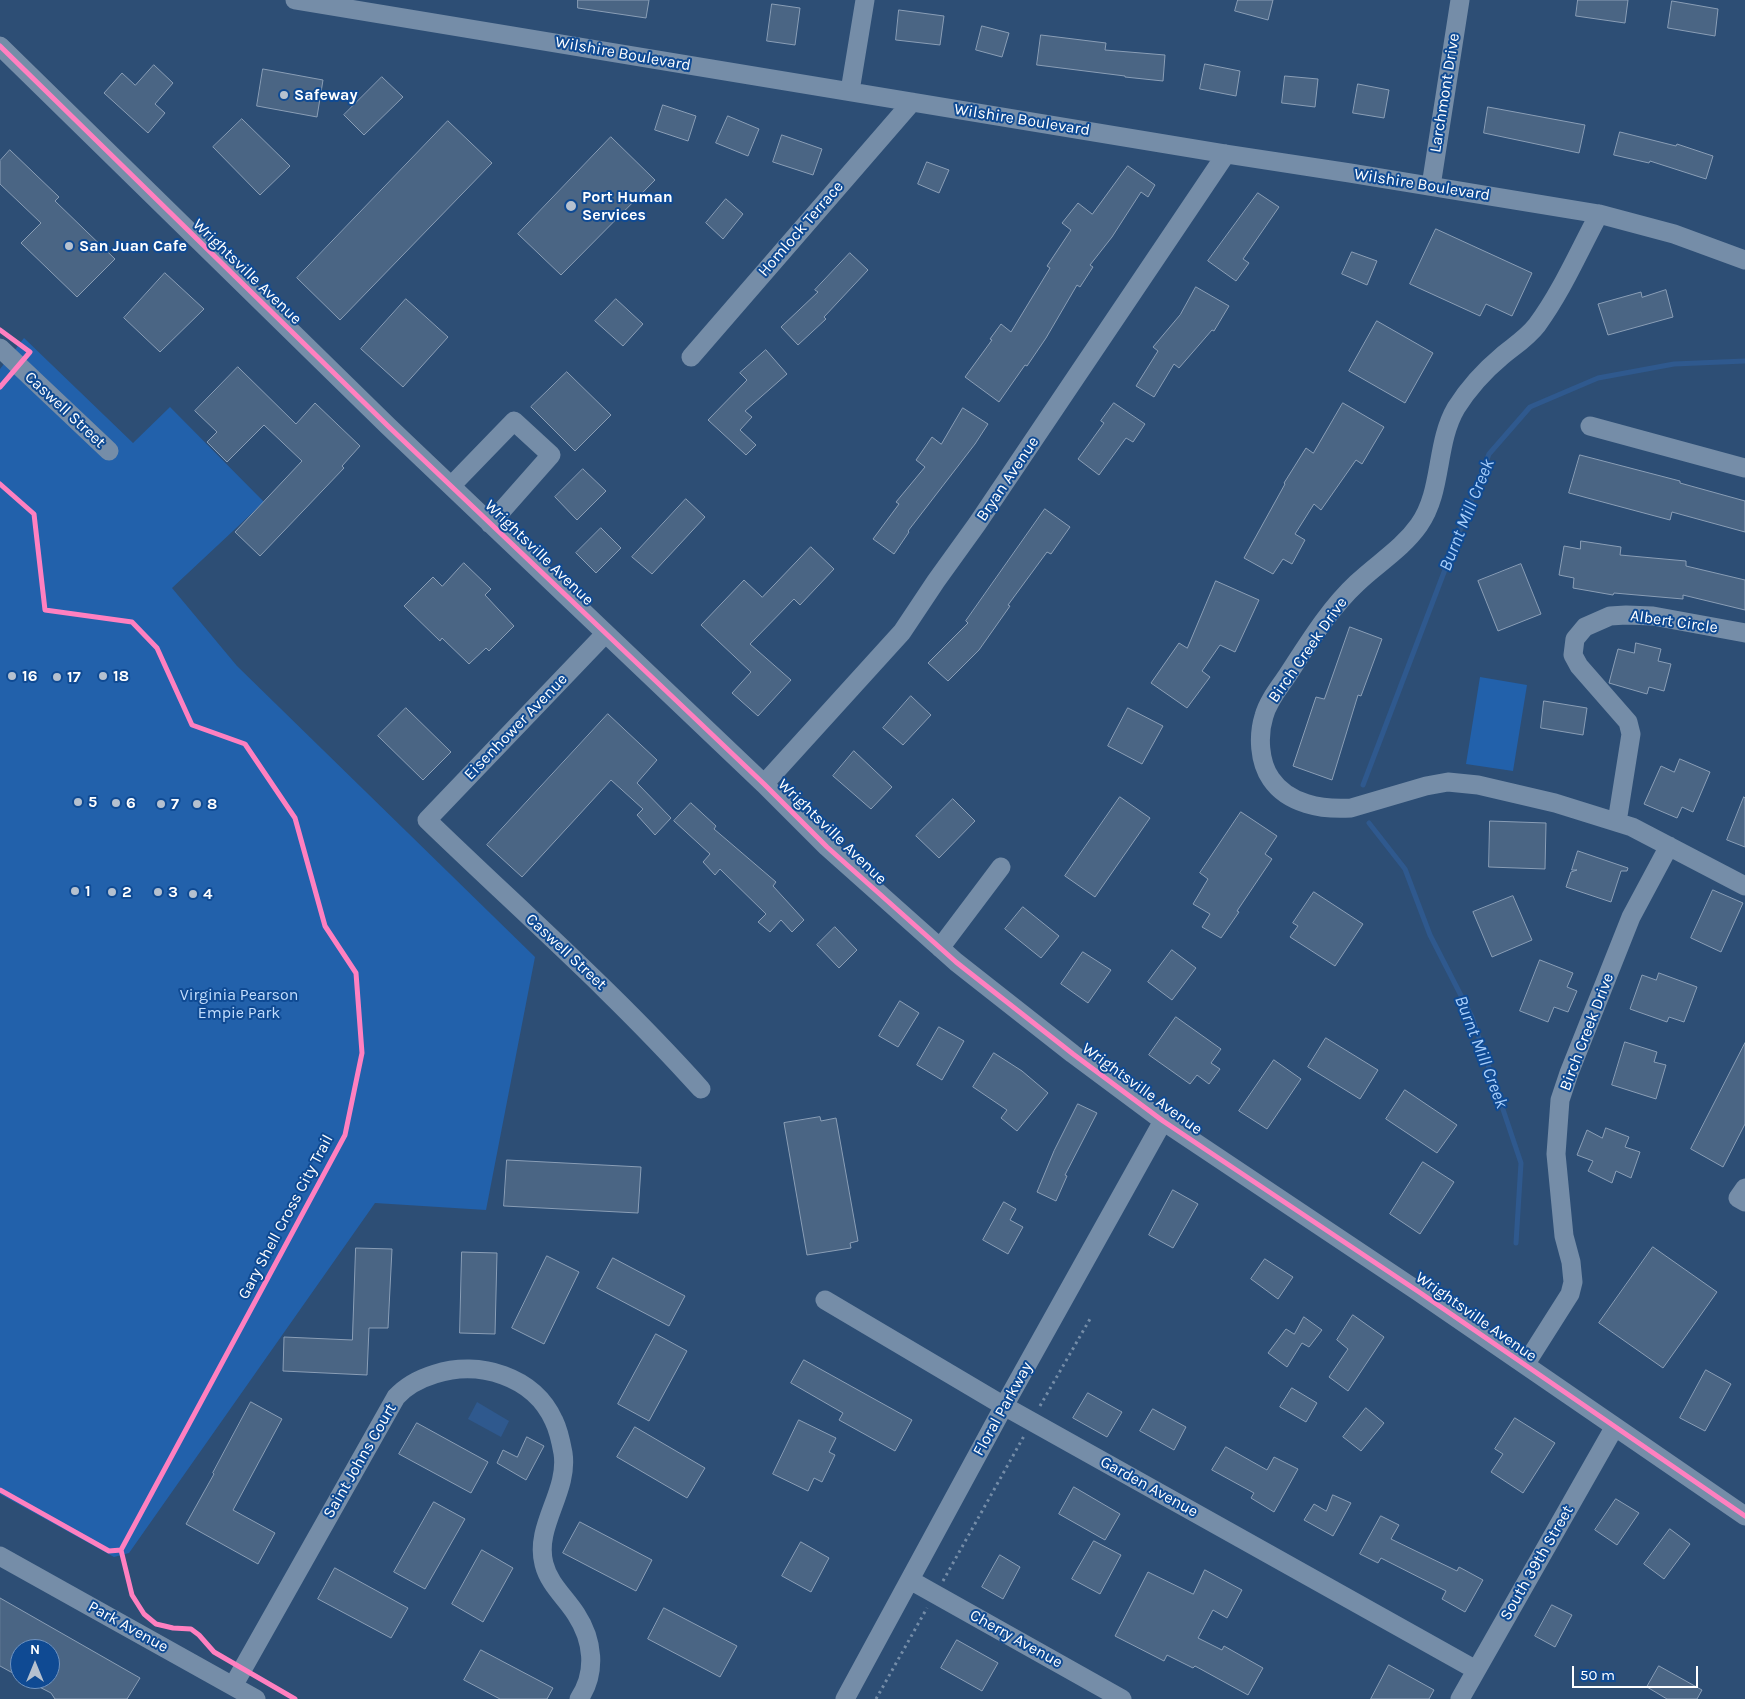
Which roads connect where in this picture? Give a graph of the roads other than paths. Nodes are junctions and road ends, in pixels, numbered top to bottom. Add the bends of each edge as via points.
1 (295, 0) edge
2 (865, 0) edge
3 (1460, 0) edge
4 (0, 46) edge
5 (850, 91) junction
6 (912, 102) junction
7 (1226, 154) junction
8 (1431, 186) junction
9 (1599, 214) junction
10 (1745, 260) edge
11 (0, 348) edge
12 (691, 357) dead end
13 (1590, 426) dead end
14 (109, 451) dead end
15 (1745, 468) edge
16 (450, 486) junction
17 (490, 524) junction
18 (1745, 633) edge
19 (605, 634) junction
20 (764, 784) junction
21 (427, 820) joint
22 (1617, 822) junction
23 (1669, 846) junction
24 (1001, 867) dead end
25 (1745, 886) edge
26 (940, 948) junction
27 (701, 1089) dead end
28 (1163, 1121) junction
29 (1745, 1188) edge
30 (1745, 1202) edge
31 (825, 1300) dead end
32 (1525, 1365) junction
33 (1004, 1406) junction
34 (1614, 1428) junction
35 (1745, 1516) edge
36 (0, 1556) edge
37 (910, 1580) junction
38 (1476, 1670) junction
39 (233, 1686) junction
40 (256, 1699) edge
41 (579, 1699) edge
42 (845, 1699) edge
43 (1122, 1699) edge
44 (1460, 1699) edge

1 - 5 street, Wilshire Boulevard
2 - 5 street
3 - 8 street, Larchmont Drive
4 - 16 street, Wrightsville Avenue
5 - 6 street, Wilshire Boulevard
6 - 7 street, Wilshire Boulevard
6 - 12 street, Homlock Terrace
7 - 8 street, Wilshire Boulevard
7 - 20 street, Bryan Avenue via 902,632
8 - 9 street, Wilshire Boulevard
9 - 10 street, Wilshire Boulevard via 1674,234
9 - 22 street, Birch Creek Drive via 1536,326 1482,375 1456,409 1444,440 1431,499 1418,525 1398,549 1356,583 1339,602 1270,703 1264,716 1261,749 1265,772 1274,784 1306,804 1351,808 1426,786 1459,782 1555,803
11 - 14 street, Caswell Street
13 - 15 street
16 - 17 street, Wrightsville Avenue
16 - 17 street via 514,421 551,455
17 - 19 street, Wrightsville Avenue
18 - 22 street, Albert Circle via 1653,616 1626,615 1610,616 1579,634 1573,655 1628,722 1631,734
19 - 20 street, Wrightsville Avenue
19 - 21 street, Eisenhower Avenue
20 - 26 street, Wrightsville Avenue via 827,847
21 - 27 street, Caswell Street via 598,981
22 - 23 street, Birch Creek Drive
23 - 25 street, Birch Creek Drive
23 - 32 street, Birch Creek Drive via 1631,917 1560,1100 1556,1154 1564,1236 1573,1282 1570,1294
24 - 26 street
26 - 28 street, Wrightsville Avenue
28 - 32 street, Wrightsville Avenue
28 - 33 street, Floral Parkway
29 - 30 street via 1738,1198
31 - 33 street, Garden Avenue
32 - 34 street, Wrightsville Avenue
33 - 37 street, Floral Parkway
33 - 38 street, Garden Avenue
34 - 35 street, Wrightsville Avenue
34 - 38 street, South 39th Street
36 - 39 street, Park Avenue
37 - 42 street, Floral Parkway
37 - 43 street, Cherry Avenue
38 - 44 street, South 39th Street
39 - 40 street, Park Avenue
39 - 41 street, Saint Johns Court via 396,1397 430,1376 448,1370 472,1368 517,1380 545,1404 560,1436 562,1478 548,1520 542,1554 553,1586 576,1614 591,1647 588,1684

